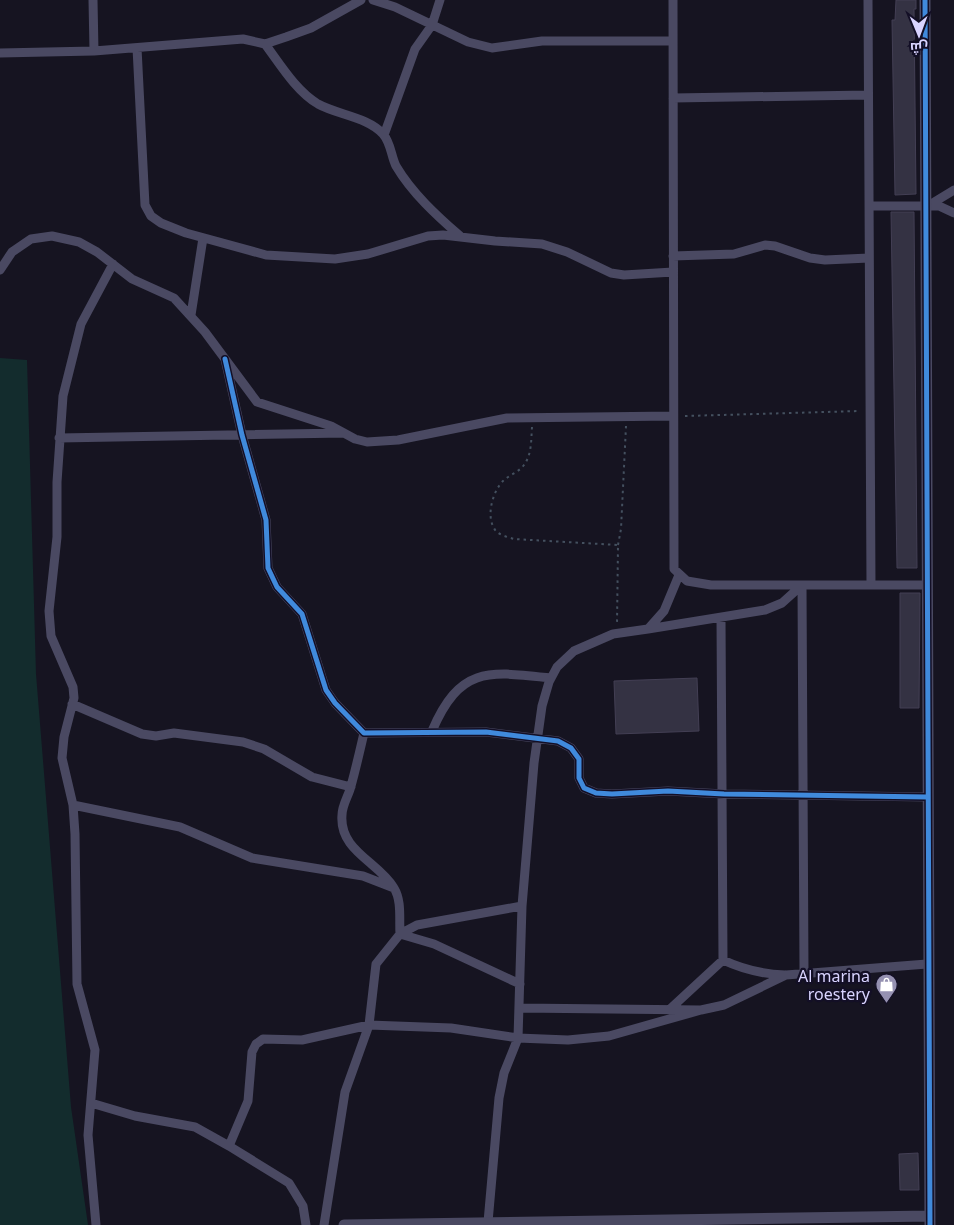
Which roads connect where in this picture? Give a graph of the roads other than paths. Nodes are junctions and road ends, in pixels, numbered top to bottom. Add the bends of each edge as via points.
1 (93, 0) edge
2 (361, 0) edge
3 (373, 0) edge
4 (440, 0) edge
5 (673, 0) edge
6 (868, 0) edge
7 (926, 0) edge
8 (432, 25) junction
9 (673, 41) junction
10 (264, 44) junction
11 (137, 48) junction
12 (94, 51) junction
13 (0, 53) edge
14 (868, 94) junction
15 (673, 98) junction
16 (384, 135) junction
17 (954, 190) edge
18 (869, 206) junction
19 (926, 206) junction
20 (954, 213) edge
21 (460, 236) junction
22 (203, 238) junction
23 (673, 256) junction
24 (869, 258) junction
25 (113, 264) junction
26 (0, 270) edge
27 (673, 272) junction
28 (191, 315) junction
29 (225, 359) junction
30 (673, 416) junction
31 (344, 433) junction
32 (242, 435) junction
33 (59, 438) junction
34 (679, 576) junction
35 (802, 585) junction
36 (871, 585) junction
37 (926, 585) junction
38 (721, 618) junction
39 (648, 629) junction
40 (551, 678) junction
41 (72, 704) junction
42 (432, 731) junction
43 (364, 733) junction
44 (538, 737) junction
45 (351, 787) junction
46 (724, 794) junction
47 (801, 796) junction
48 (927, 797) junction
49 (73, 805) junction
50 (395, 888) junction
51 (522, 906) junction
52 (400, 934) junction
53 (723, 960) junction
54 (928, 964) junction
55 (804, 972) junction
56 (786, 975) junction
57 (520, 984) junction
58 (520, 1008) junction
59 (670, 1009) junction
60 (701, 1010) junction
61 (369, 1025) junction
62 (518, 1038) junction
63 (91, 1103) junction
64 (229, 1146) junction
65 (930, 1220) edge
66 (488, 1222) junction
67 (96, 1225) edge
68 (306, 1225) edge
69 (324, 1225) edge
70 (344, 1225) edge

1 - 12 street
2 - 10 street via 311,28
3 - 8 street
4 - 8 street
5 - 9 street
6 - 14 street
7 - 19 street
8 - 9 street via 468,42 492,48 542,41
8 - 16 street via 415,49
9 - 15 street
10 - 11 street via 243,39
10 - 16 street via 301,90 316,103 369,123
11 - 12 street
11 - 22 street via 144,205 161,224
12 - 13 street
14 - 15 street
14 - 18 street
15 - 23 street
16 - 21 street via 405,180
17 - 19 street
18 - 19 street
18 - 24 street
19 - 20 street via 939,206
19 - 37 street
21 - 22 street via 428,236 368,254 335,259 261,254
21 - 27 street via 495,242 542,244 611,273
22 - 28 street
23 - 24 street via 734,254 765,245 825,260
23 - 27 street
24 - 36 street
25 - 26 street via 80,242 52,236 25,242 12,252
25 - 28 street via 132,279 174,298
25 - 33 street via 81,324 63,396
27 - 30 street
28 - 29 street
29 - 31 street via 257,402
29 - 32 street
30 - 31 street via 532,417 482,422 380,443 355,439
30 - 34 street via 672,552 674,569
31 - 32 street
32 - 33 street
32 - 43 street via 266,520 268,568 277,586 302,614 326,690
33 - 41 street via 57,538 50,625 56,650 73,687
34 - 35 street via 697,584
34 - 39 street via 664,611
35 - 36 street
35 - 38 street via 782,602 765,610
35 - 47 street
36 - 37 street
37 - 48 street
38 - 39 street
38 - 46 street
39 - 40 street via 617,633 574,651 557,667
40 - 42 street via 491,674 470,681 456,690 442,706
40 - 44 street via 542,706
41 - 45 street via 142,734 174,733 250,744 312,777
41 - 49 street via 62,758
42 - 43 street
42 - 44 street
43 - 45 street
44 - 46 street via 571,748 579,759 579,778 584,788 596,793 668,791
44 - 51 street
45 - 50 street via 342,814 343,829 358,853 379,869
46 - 47 street
46 - 53 street
47 - 48 street
47 - 55 street
48 - 54 street
49 - 50 street via 180,827 252,858 363,876
49 - 63 street via 77,984 95,1050
50 - 52 street
51 - 52 street via 417,925
51 - 57 street
52 - 57 street via 434,944
52 - 61 street via 376,964
53 - 56 street via 742,969
53 - 59 street
54 - 55 street
54 - 65 street
55 - 56 street
56 - 60 street via 724,1005
57 - 58 street
58 - 59 street
58 - 62 street
59 - 60 street
60 - 62 street via 609,1036 568,1040
61 - 62 street via 451,1028
61 - 64 street via 302,1040 263,1038 256,1044 252,1052 248,1101
61 - 69 street via 345,1092
62 - 66 street via 504,1073 499,1098
63 - 64 street via 135,1116 195,1127
63 - 67 street via 88,1146
64 - 68 street via 290,1183 303,1206
65 - 66 street
66 - 70 street

